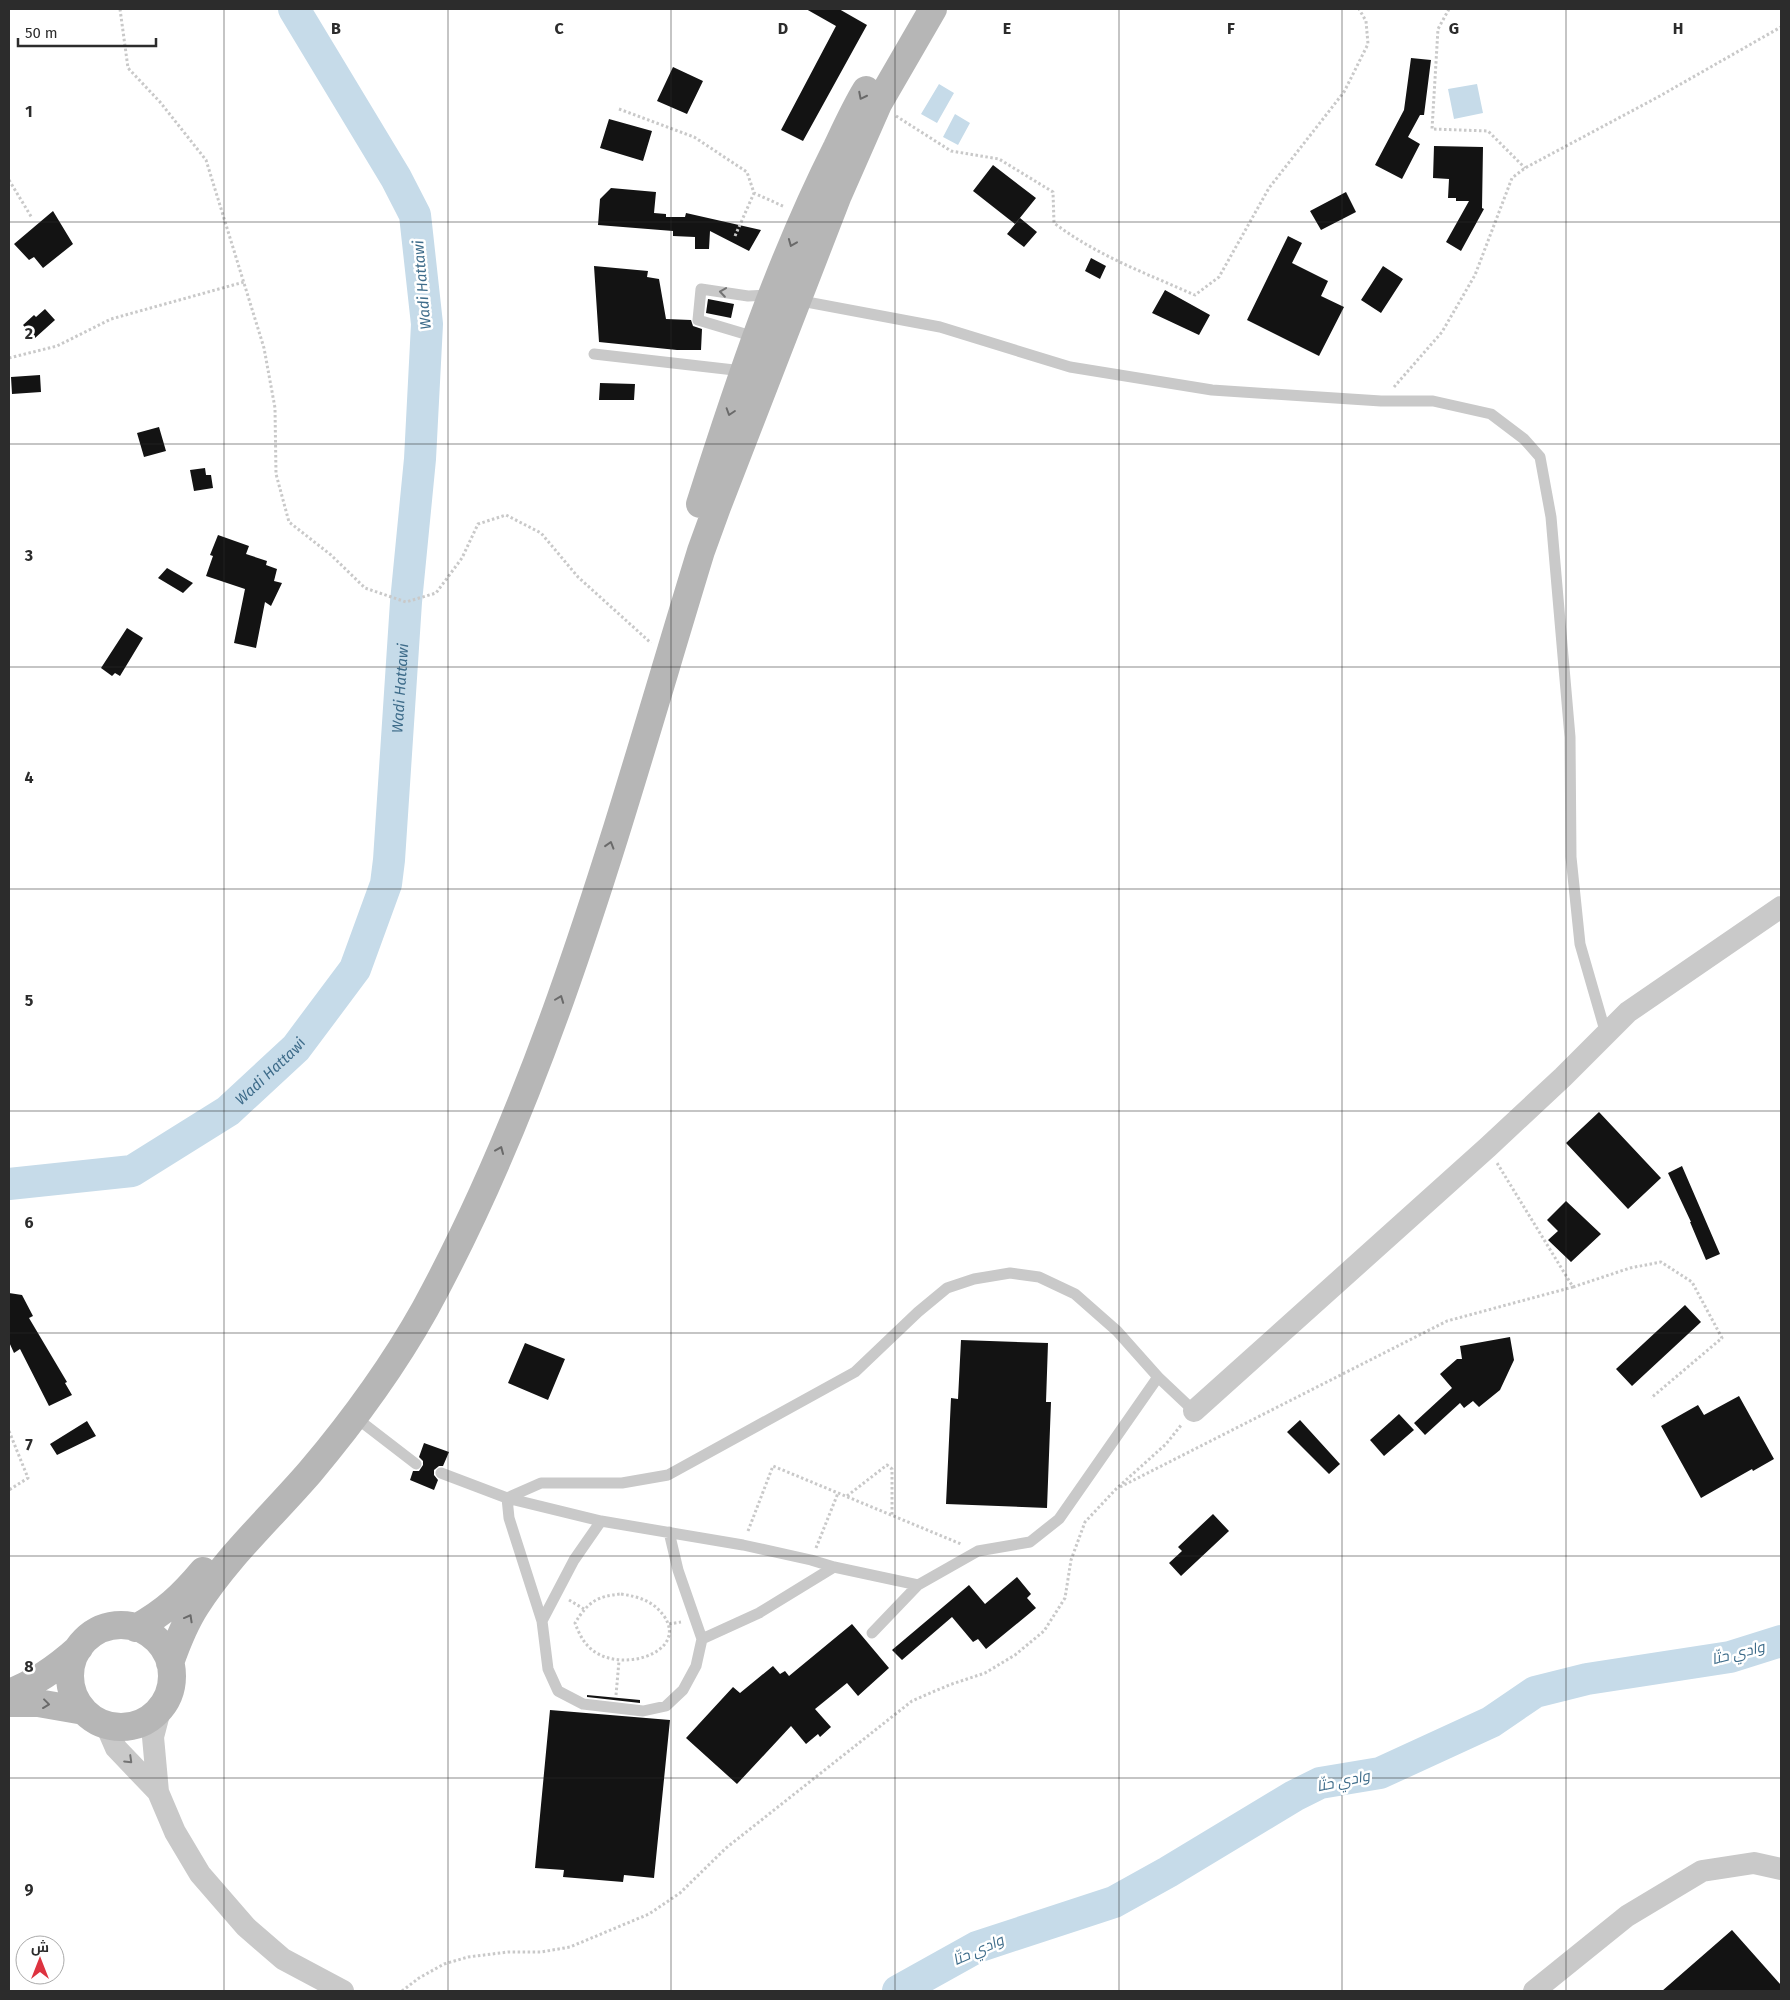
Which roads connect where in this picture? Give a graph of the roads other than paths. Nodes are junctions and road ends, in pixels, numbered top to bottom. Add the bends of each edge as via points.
1 (913, 9) edge
2 (933, 9) edge
3 (785, 298) junction
4 (755, 337) junction
5 (594, 354) dead end
6 (743, 371) junction
7 (1781, 907) edge
8 (1606, 1034) junction
9 (1158, 1376) junction
10 (1194, 1410) joint
11 (355, 1417) junction
12 (416, 1464) dead end
13 (441, 1473) dead end
14 (508, 1498) junction
15 (601, 1521) junction
16 (669, 1532) junction
17 (834, 1567) junction
18 (918, 1585) junction
19 (542, 1621) junction
20 (136, 1628) junction
21 (872, 1634) dead end
22 (702, 1639) junction
23 (78, 1648) junction
24 (170, 1663) junction
25 (9, 1693) edge
26 (9, 1703) edge
27 (160, 1710) junction
28 (84, 1711) junction
29 (106, 1725) junction
30 (158, 1792) junction
31 (1781, 1869) edge
32 (334, 1989) edge
33 (1534, 1991) edge

1 -> 3 main road via 863,95 804,216
2 - 3 main road via 878,104 838,194
3 - 4 main road
3 -> 4 lane via 701,289 698,320
3 - 8 lane via 940,327 1070,367 1212,390 1381,401 1434,401 1490,414 1524,439 1540,457 1552,517 1569,727 1571,857 1580,944
11 -> 3 main road via 425,1308 474,1208 527,1084 571,968 701,551
4 - 6 main road
5 - 6 lane
6 -> 20 main road via 557,952 511,1079 461,1198 411,1298 359,1384 312,1448 172,1605
7 - 8 street via 1628,1012
8 - 10 street via 1488,1147
9 - 10 lane
9 - 14 lane via 1117,1331 1075,1294 1040,1277 1010,1273 974,1278 947,1288 855,1372 668,1475 622,1483 541,1483
9 - 18 lane via 1059,1519 1030,1542 978,1551
11 - 12 lane
24 -> 11 main road via 187,1622 215,1579
13 - 14 lane
14 - 15 lane
14 - 19 lane via 509,1518
15 - 16 lane
15 - 19 lane via 574,1560
16 - 17 lane via 743,1545
16 - 22 lane via 678,1570
17 - 18 lane
17 - 22 lane via 760,1612
18 - 21 lane
19 - 22 lane via 548,1669 558,1691 582,1704 615,1708 643,1711 666,1706 682,1690 696,1666
20 - 23 main road via 120,1625 104,1628
20 - 24 main road via 151,1635 163,1647
23 - 25 main road via 40,1678
23 - 28 main road via 70,1680 74,1697
24 - 27 main road via 172,1679
26 -> 28 main road via 38,1703
27 - 29 main road via 144,1722 125,1727
27 - 30 street via 153,1737
28 - 29 main road
29 -> 30 street via 116,1748
30 - 32 street via 200,1874 246,1927 284,1959
31 - 33 street via 1754,1862 1702,1871 1627,1916

